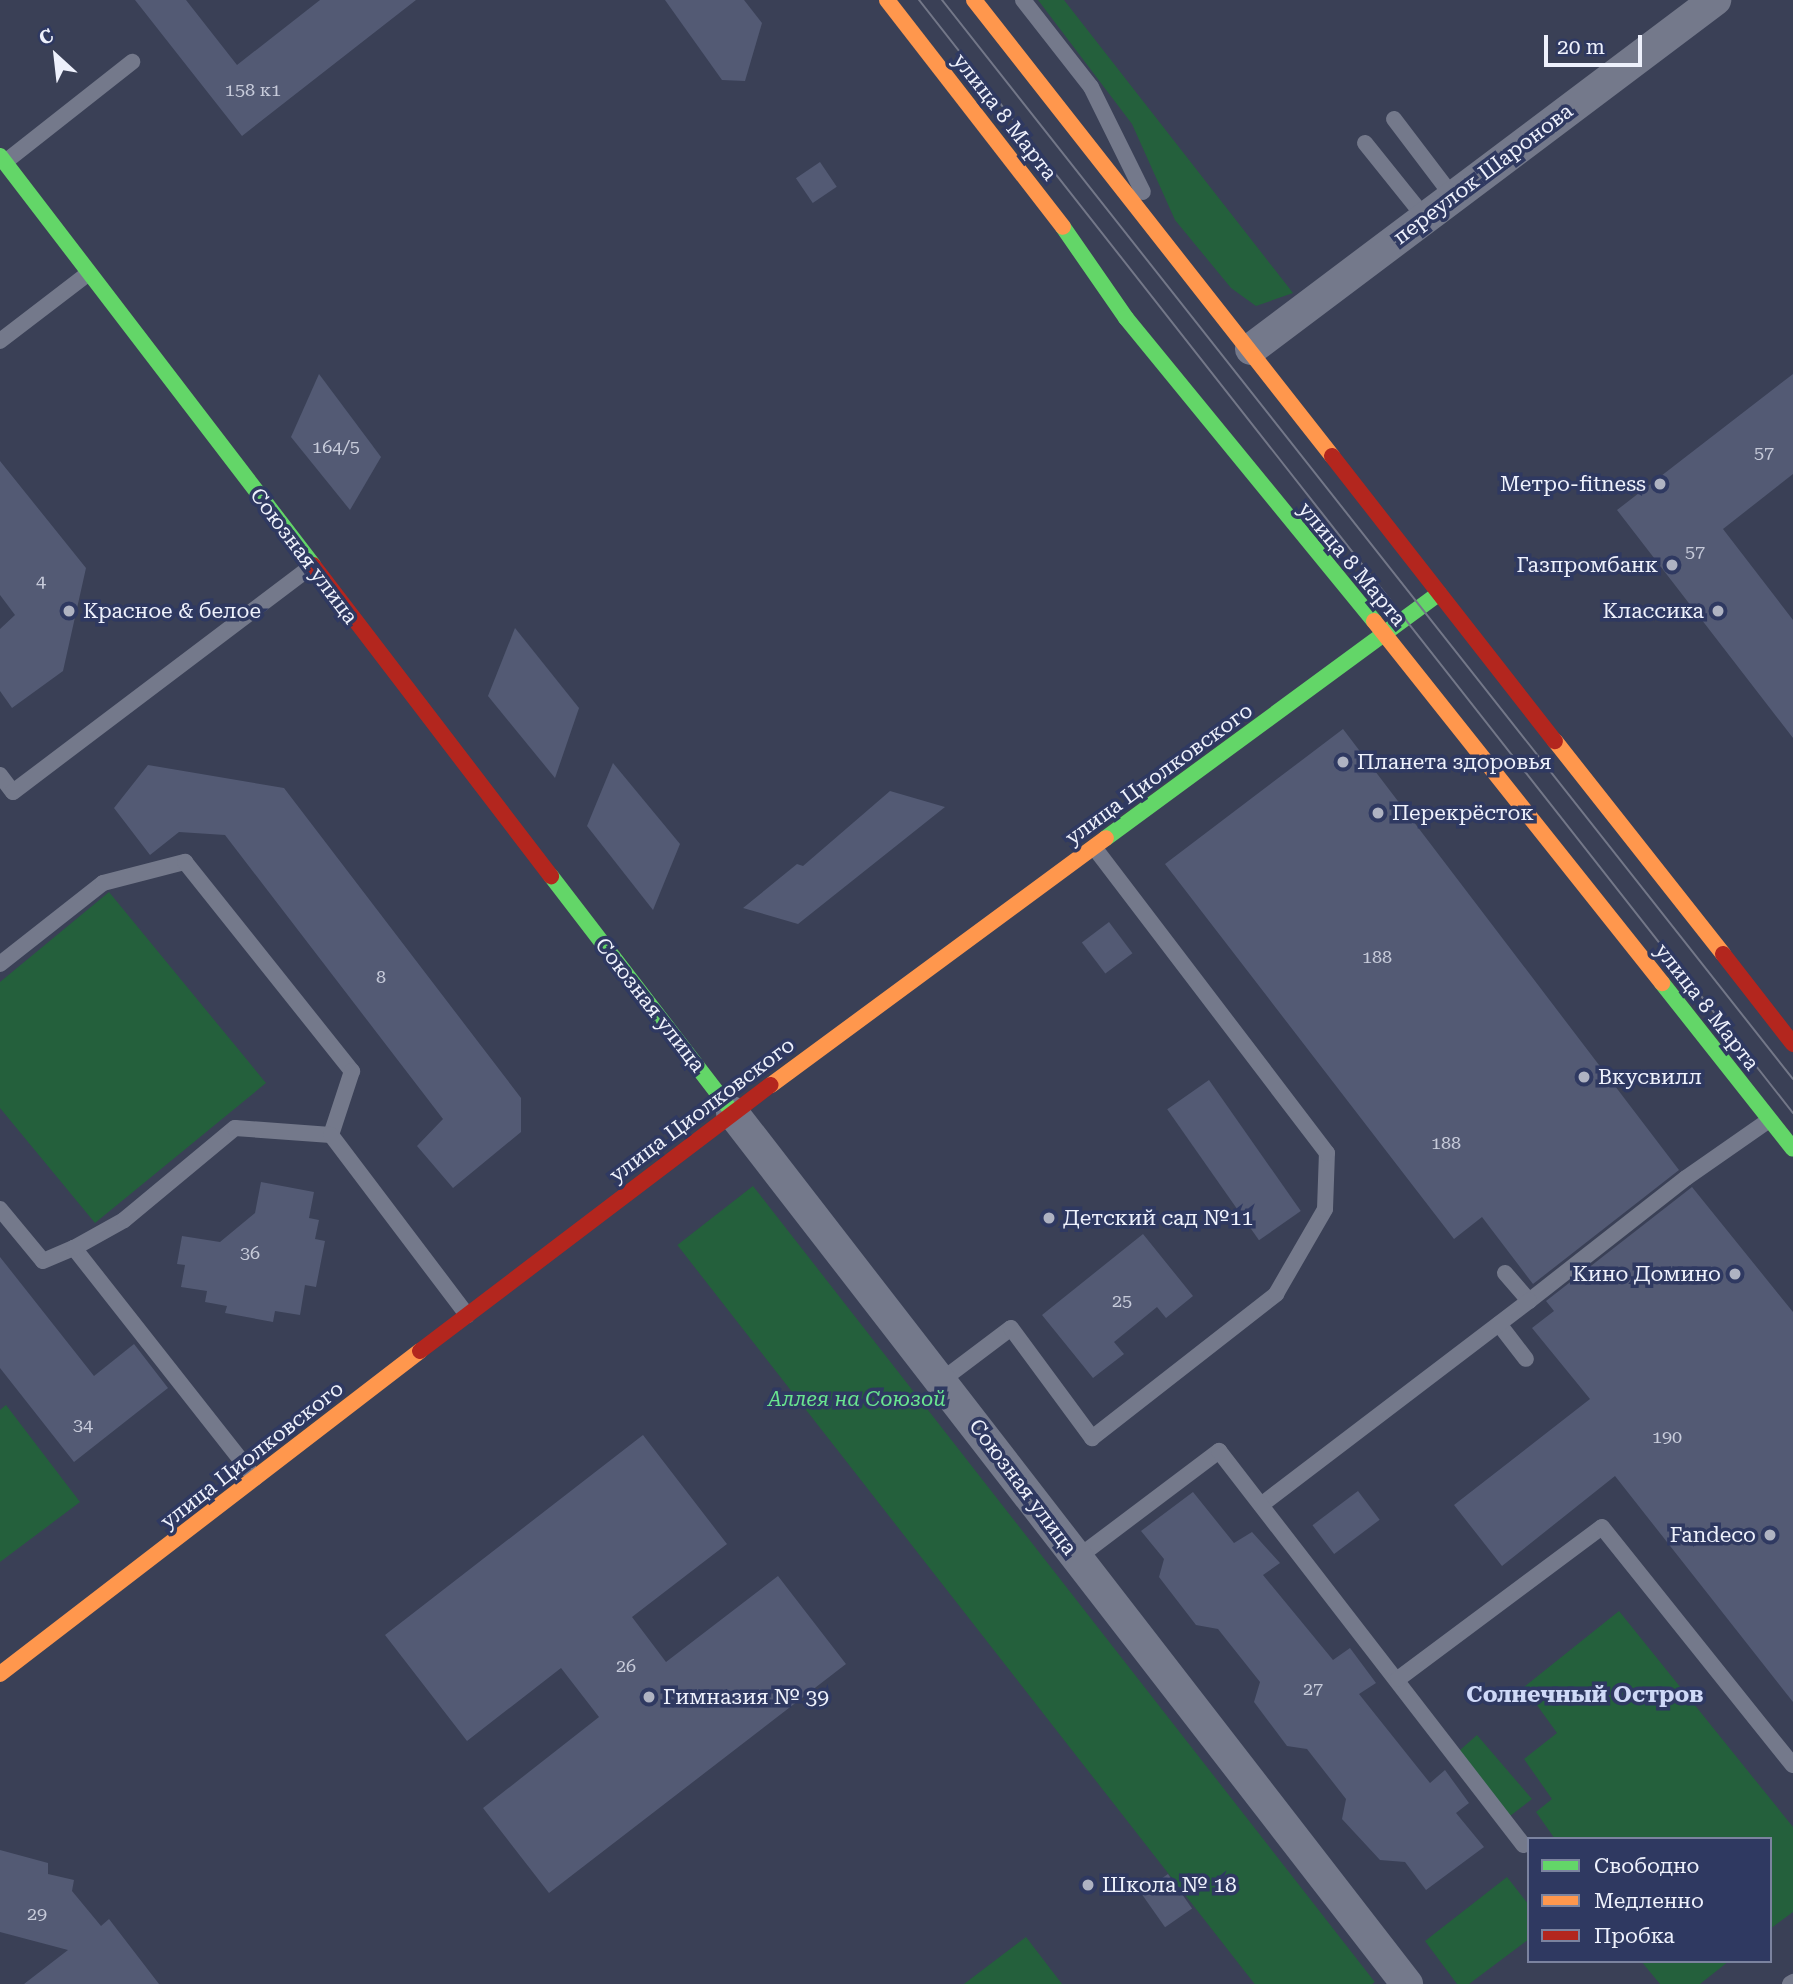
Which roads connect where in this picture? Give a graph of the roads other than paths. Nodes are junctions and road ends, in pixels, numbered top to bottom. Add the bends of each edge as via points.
1 (887, 0) edge
2 (974, 0) edge
3 (1023, 0) edge
4 (1715, 0) edge
5 (132, 62) dead end
6 (1394, 119) dead end
7 (1365, 143) dead end
8 (2, 159) edge
9 (1454, 198) junction
10 (1426, 220) junction
11 (1177, 260) junction
12 (89, 273) junction
13 (0, 341) edge
14 (1251, 349) junction
15 (312, 566) junction
16 (1439, 593) junction
17 (1385, 636) junction
18 (0, 775) edge
19 (1095, 848) junction
20 (0, 964) edge
21 (1793, 1044) edge
22 (732, 1112) junction
23 (1769, 1119) junction
24 (331, 1135) junction
25 (1793, 1149) edge
26 (0, 1209) edge
27 (74, 1248) junction
28 (1506, 1273) dead end
29 (1529, 1301) junction
30 (467, 1315) junction
31 (1499, 1324) junction
32 (1525, 1359) dead end
33 (942, 1380) junction
34 (256, 1480) junction
35 (1261, 1505) junction
36 (1077, 1558) junction
37 (0, 1674) edge
38 (1398, 1679) junction
39 (1793, 1765) edge
40 (1524, 1845) dead end
41 (1407, 1984) edge

1 - 17 street, улица 8 Марта via 1072,238 1126,318
2 - 11 street
3 - 11 lane via 1091,87
4 - 9 street, переулок Шаронова
5 - 8 lane
6 - 9 lane
7 - 10 lane
8 - 12 street, Союзная улица
9 - 10 street, переулок Шаронова
10 - 14 street, переулок Шаронова via 1369,257
11 - 14 street
12 - 13 lane
12 - 15 street, Союзная улица
14 - 16 street
15 - 18 lane via 13,792
15 - 22 street, Союзная улица
16 - 17 street, улица Циолковского
16 - 21 street
17 - 19 street, улица Циолковского
17 - 23 street, улица 8 Марта
19 - 22 street, улица Циолковского
19 - 33 lane via 1327,1153 1325,1209 1276,1294 1092,1438 1011,1328
20 - 24 lane via 103,883 185,862 352,1071
22 - 30 street, улица Циолковского
22 - 33 street, Союзная улица
23 - 25 street, улица 8 Марта
23 - 29 lane
24 - 27 lane via 235,1128 124,1220
24 - 30 lane
26 - 27 lane via 43,1261
27 - 34 lane
28 - 29 lane
29 - 31 lane
30 - 34 street, улица Циолковского
31 - 32 lane
31 - 35 lane
33 - 36 street, Союзная улица
34 - 37 street, улица Циолковского
35 - 36 lane via 1219,1451
35 - 38 lane
36 - 41 street, Союзная улица
38 - 39 lane via 1602,1527
38 - 40 lane via 1460,1767

